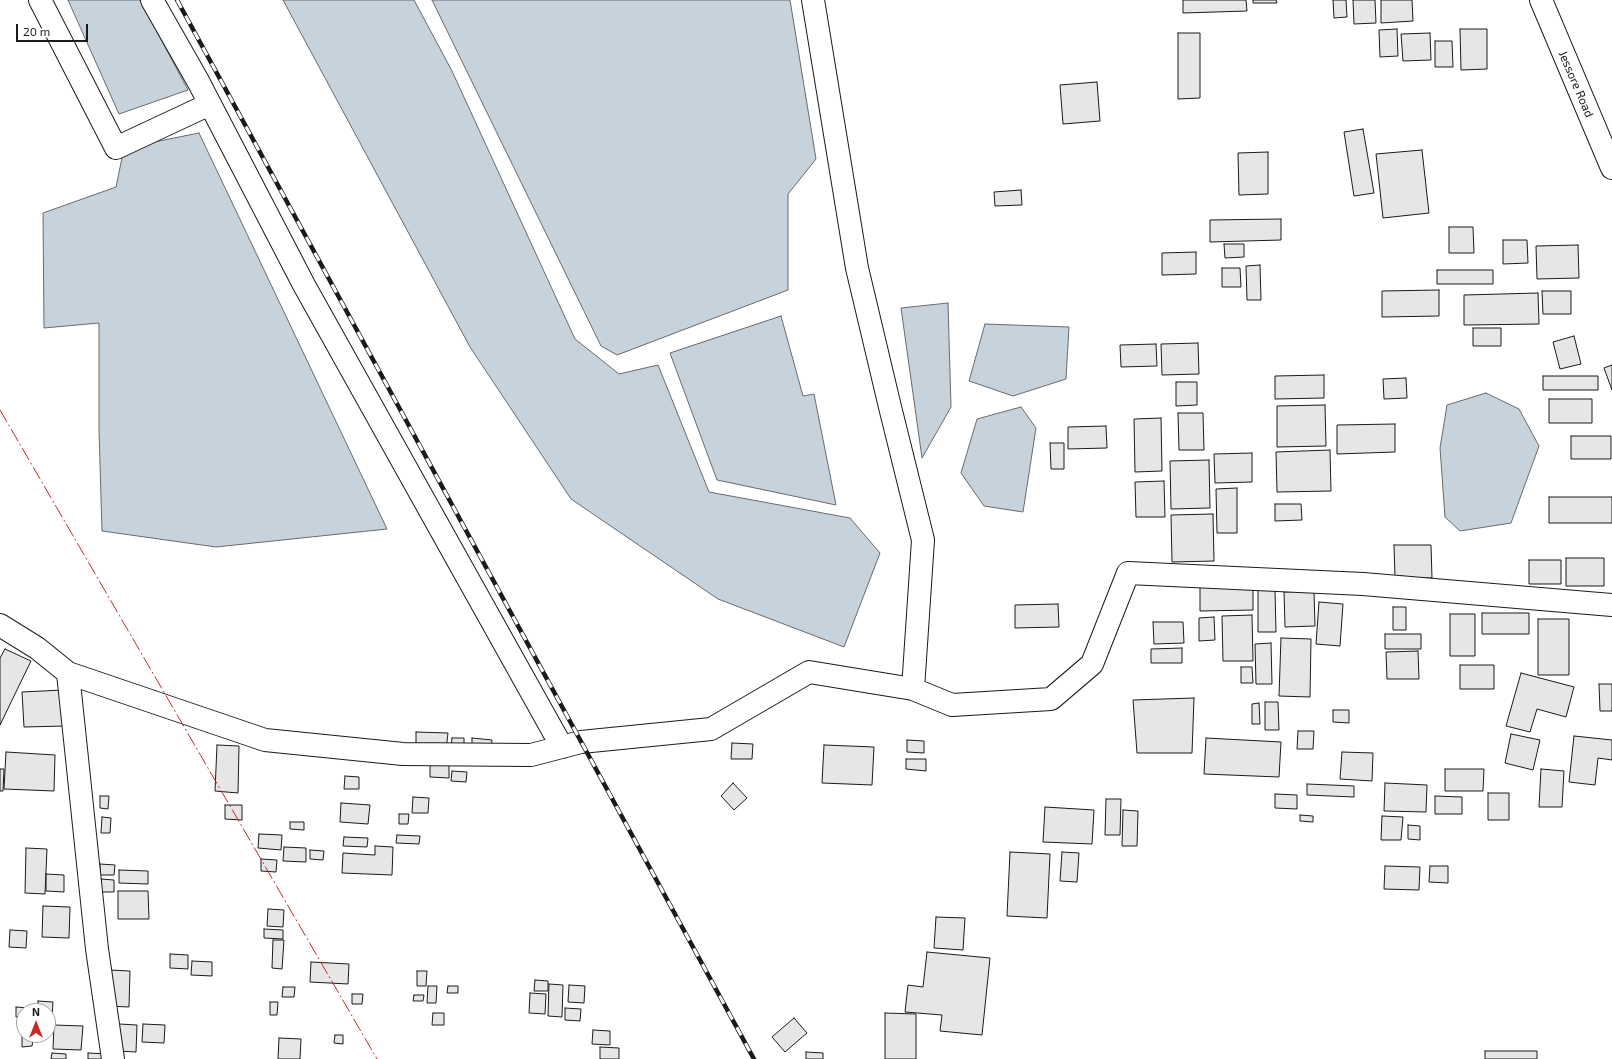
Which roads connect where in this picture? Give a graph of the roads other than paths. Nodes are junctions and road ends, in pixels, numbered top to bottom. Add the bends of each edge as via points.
1 (40, 0) edge
2 (152, 0) edge
3 (813, 0) edge
4 (1541, 0) edge
5 (210, 104) junction
6 (1612, 168) edge
7 (1612, 605) edge
8 (0, 625) edge
9 (68, 674) junction
10 (913, 689) junction
11 (562, 746) junction
12 (113, 1059) edge

1 - 5 main road via 116,148
2 - 5 main road
3 - 10 main road via 857,268 923,540
4 - 6 main road, Jessore Road
5 - 11 main road via 304,285
7 - 10 main road via 1363,584 1128,573 1092,664 1051,699 952,705
8 - 9 main road via 37,648
9 - 11 main road via 265,740 403,754 531,754
9 - 12 main road via 97,949
10 - 11 main road via 809,672 711,729

